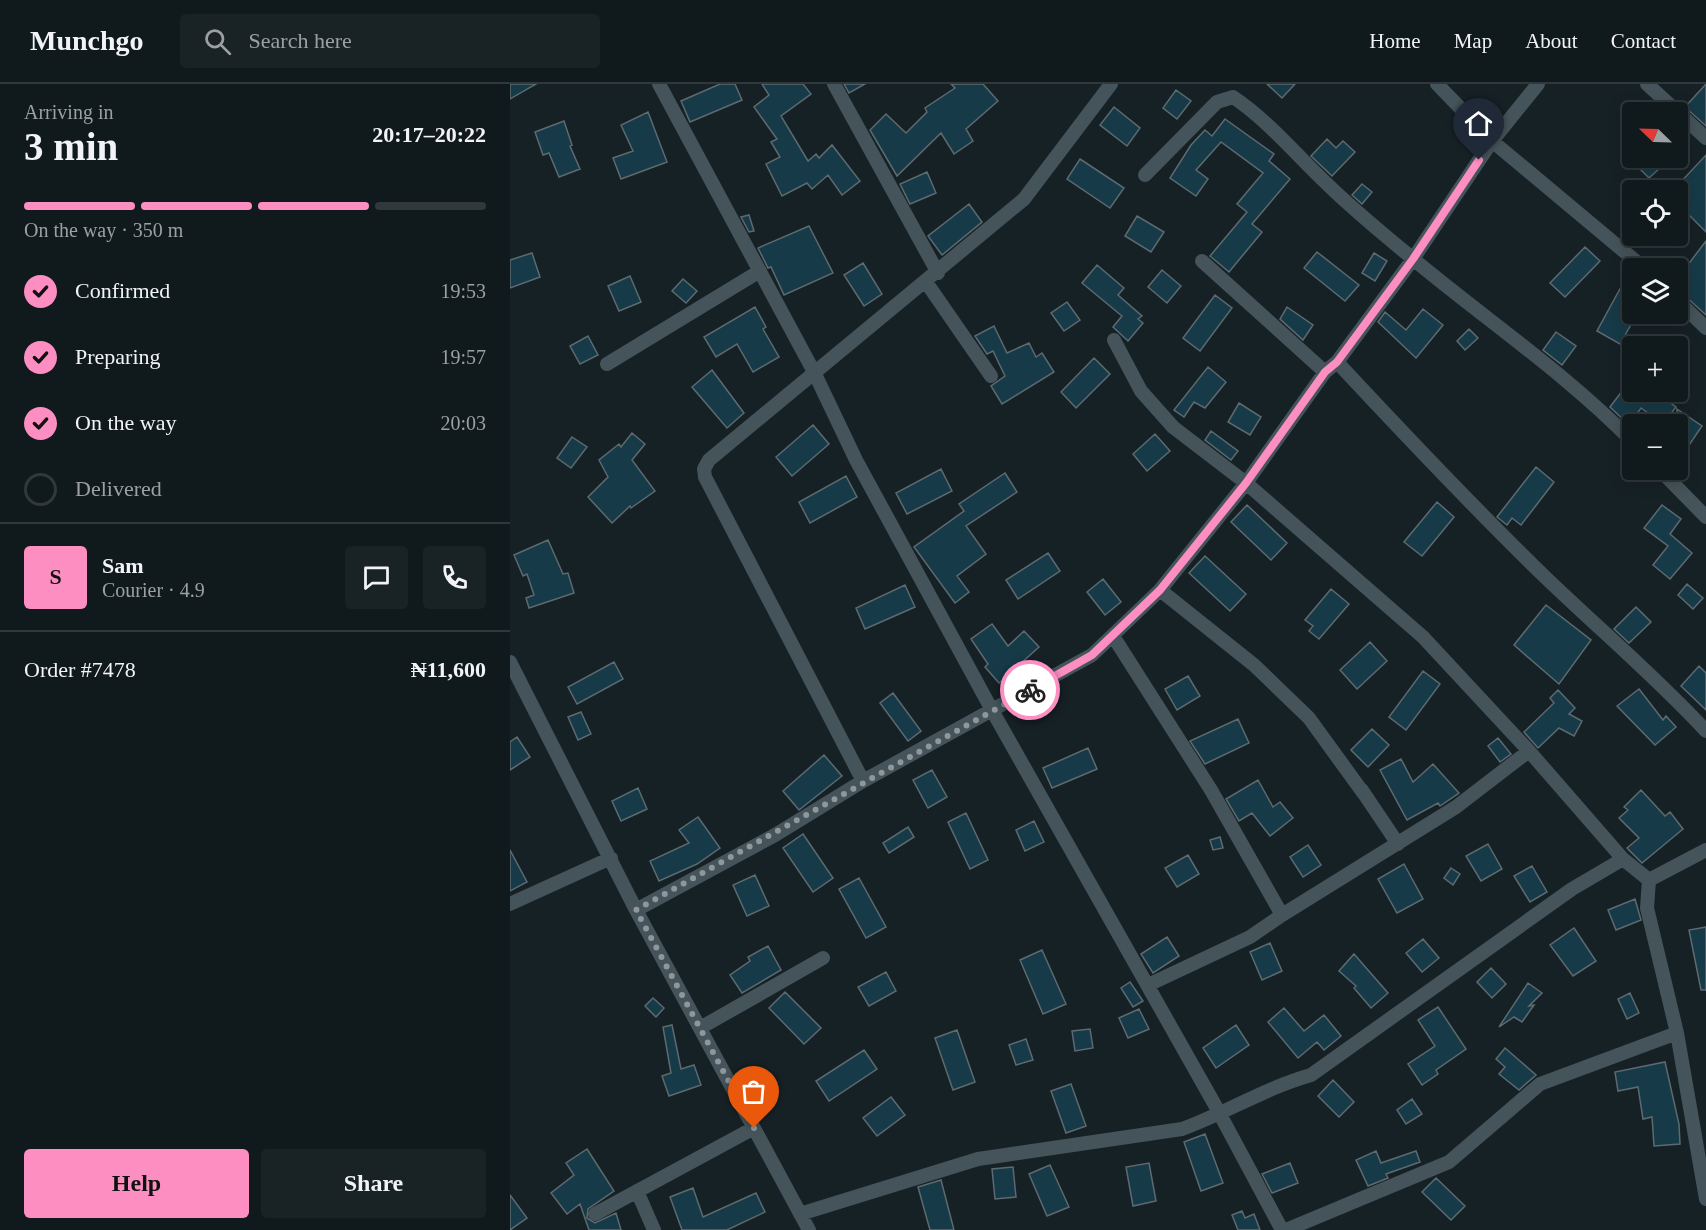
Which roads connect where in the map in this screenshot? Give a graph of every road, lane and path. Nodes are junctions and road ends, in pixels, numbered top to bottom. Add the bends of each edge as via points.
1 (659, 84) edge
2 (834, 84) edge
3 (1111, 84) edge
4 (1437, 84) edge
5 (1538, 84) edge
6 (1647, 84) edge
7 (1706, 138) edge
8 (1492, 141) junction
9 (1145, 175) dead end
10 (1632, 258) edge
11 (1413, 259) junction
12 (1202, 261) dead end
13 (760, 272) junction
14 (938, 273) junction
15 (926, 282) junction
16 (1688, 311) edge
17 (1706, 328) edge
18 (1114, 340) dead end
19 (1337, 362) junction
20 (607, 364) dead end
21 (814, 372) junction
22 (1325, 372) junction
23 (991, 376) dead end
24 (1622, 431) edge
25 (1670, 480) edge
26 (1246, 483) junction
27 (1706, 517) edge
28 (1160, 590) junction
29 (1113, 636) junction
30 (510, 662) edge
31 (993, 712) junction
32 (1706, 730) edge
33 (1331, 744) dead end
34 (1529, 751) junction
35 (863, 781) junction
36 (1364, 794) junction
37 (1398, 844) junction
38 (1706, 850) edge
39 (611, 858) junction
40 (1623, 858) junction
41 (1649, 880) junction
42 (510, 904) edge
43 (636, 910) junction
44 (1282, 915) junction
45 (823, 958) dead end
46 (1148, 985) junction
47 (700, 1028) junction
48 (1677, 1033) junction
49 (1219, 1113) junction
50 (754, 1128) junction
51 (637, 1191) junction
52 (1706, 1199) edge
53 (595, 1214) dead end
54 (800, 1214) junction
55 (654, 1230) edge
56 (809, 1230) edge
57 (1282, 1230) edge
58 (1286, 1230) edge

1 - 13 street
2 - 14 street
3 - 14 street via 1024,199
4 - 8 street
5 - 8 street
6 - 7 street
8 - 10 street
8 - 11 street
9 - 11 street via 1216,102 1233,97
11 - 19 street
11 - 24 street via 1501,326
12 - 22 street
13 - 20 street
13 - 21 street
14 - 15 street
15 - 21 street
15 - 23 street
16 - 17 street
18 - 26 street via 1141,392 1173,427
19 - 22 street
19 - 32 street via 1544,576
21 - 31 street via 856,460
21 - 35 street via 709,460 704,474
22 - 26 street
25 - 27 street
26 - 28 street
26 - 34 street via 1423,637
28 - 29 street
28 - 36 street via 1254,665 1309,718
29 - 31 street via 1092,655
29 - 44 street via 1211,790
30 - 39 street
31 - 35 street
31 - 46 street
33 - 36 street
34 - 37 street via 1456,807
34 - 40 street
35 - 43 street via 775,835
36 - 37 street
37 - 44 street
38 - 41 street
39 - 42 street
39 - 43 street
40 - 41 street
40 - 49 street via 1572,890 1329,1065
41 - 48 street via 1647,908
43 - 47 street
44 - 46 street via 1250,937
45 - 47 street
46 - 49 street
47 - 50 street
48 - 52 street
48 - 58 street via 1540,1084 1449,1162
49 - 54 street via 1182,1129 978,1159
49 - 57 street
50 - 51 street
50 - 54 street
51 - 53 street
51 - 55 street
54 - 56 street

